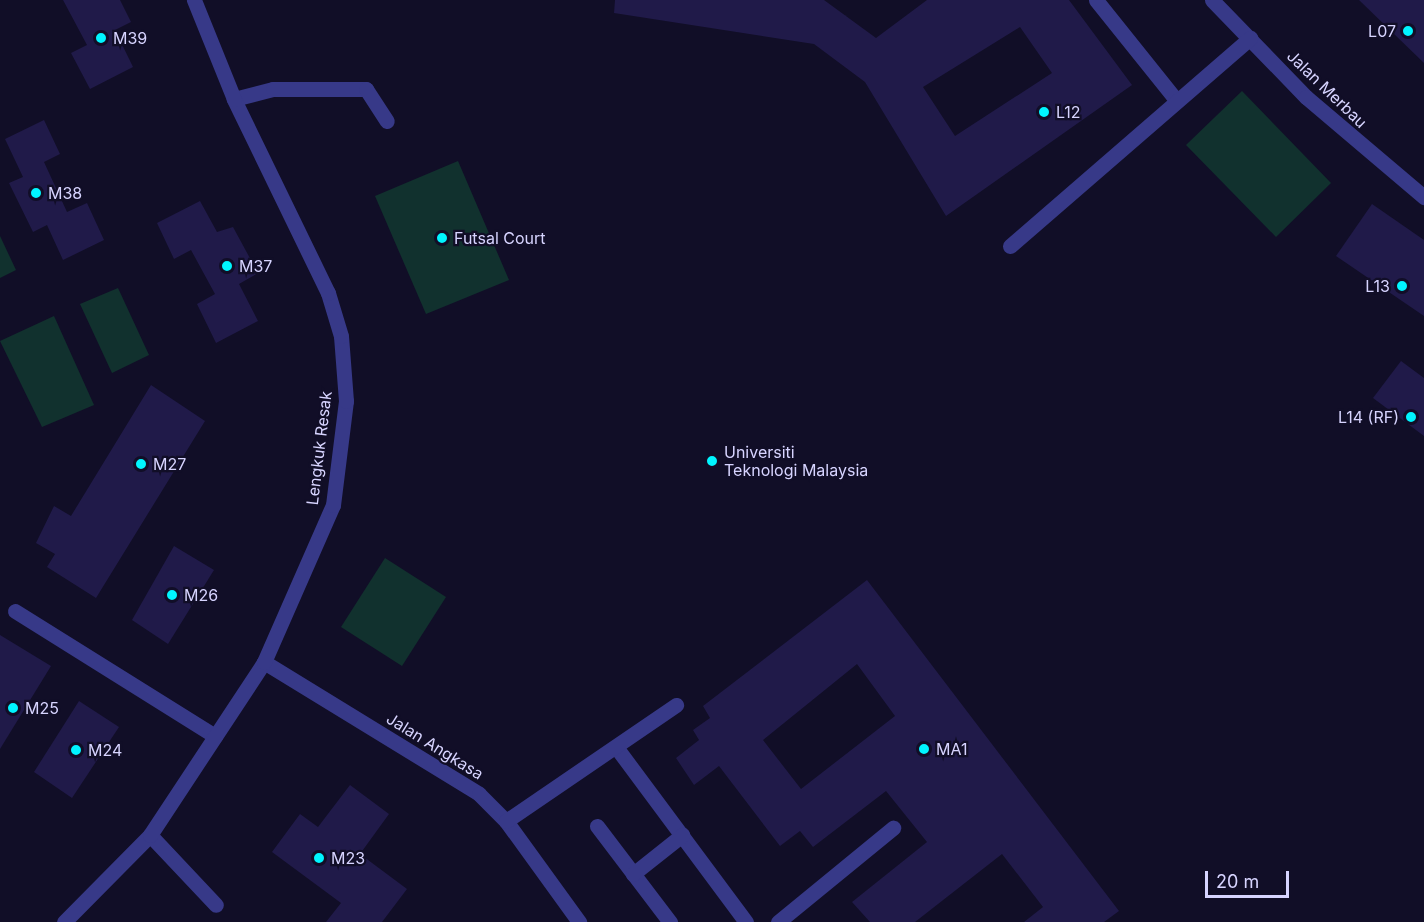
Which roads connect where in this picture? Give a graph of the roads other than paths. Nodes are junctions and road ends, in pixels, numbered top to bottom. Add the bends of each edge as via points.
1 (194, 0) edge
2 (1096, 0) edge
3 (1212, 0) edge
4 (1250, 38) junction
5 (234, 99) junction
6 (1177, 101) junction
7 (387, 120) dead end
8 (1424, 196) edge
9 (1010, 246) dead end
10 (15, 611) dead end
11 (264, 662) junction
12 (676, 705) dead end
13 (215, 736) junction
14 (616, 747) junction
15 (506, 821) junction
16 (597, 826) dead end
17 (893, 828) dead end
18 (150, 835) junction
19 (682, 835) junction
20 (633, 874) junction
21 (216, 905) dead end
22 (64, 922) edge
23 (579, 922) edge
24 (670, 922) edge
25 (746, 922) edge
26 (778, 922) edge

1 - 5 street, Lengkuk Resak
2 - 6 street
3 - 4 street, Jalan Merbau
4 - 6 street
4 - 8 street, Jalan Merbau via 1346,134
5 - 7 street via 273,89 366,89
5 - 11 street, Lengkuk Resak via 328,293 341,336 346,401 333,506
6 - 9 street
10 - 13 street
11 - 13 street, Lengkuk Resak
11 - 15 street, Jalan Angkasa via 479,794
12 - 14 street
13 - 18 street, Lengkuk Resak
14 - 15 street
14 - 19 street
15 - 23 street, Jalan Angkasa
16 - 20 street
17 - 26 street
18 - 21 street
18 - 22 street, Lengkuk Resak
19 - 20 street
19 - 25 street
20 - 24 street

